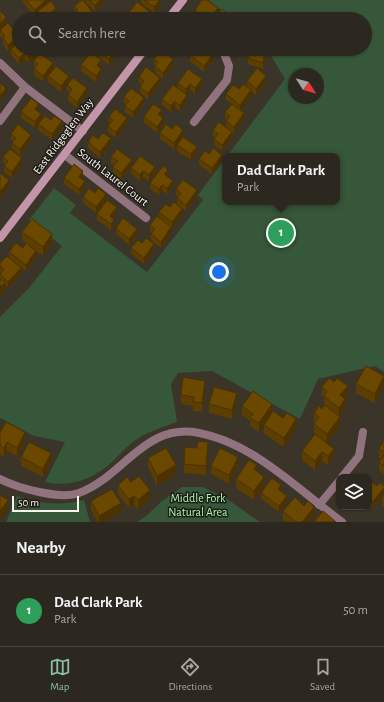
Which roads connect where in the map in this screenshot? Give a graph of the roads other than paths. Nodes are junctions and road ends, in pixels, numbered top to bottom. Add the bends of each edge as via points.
1 (183, 0) edge
2 (176, 12) edge
3 (140, 56) edge
4 (225, 56) edge
5 (0, 63) edge
6 (25, 87) junction
7 (0, 121) edge
8 (194, 122) dead end
9 (83, 131) junction
10 (65, 155) junction
11 (146, 218) dead end
12 (0, 238) edge
13 (363, 432) dead end
14 (344, 474) edge
15 (0, 479) edge
16 (336, 485) edge
17 (319, 505) junction
18 (342, 522) edge

1 - 2 street
3 - 9 street, East Ridgeglen Way
4 - 8 street via 228,66 227,80
5 - 6 street
6 - 7 street
6 - 9 street
9 - 10 street, East Ridgeglen Way
10 - 11 street, South Laurel Court
10 - 12 street, East Ridgeglen Way
13 - 14 street via 359,456
15 - 17 street via 48,494 78,494 98,484 148,442 174,432 198,432 255,455
16 - 17 street
17 - 18 street

